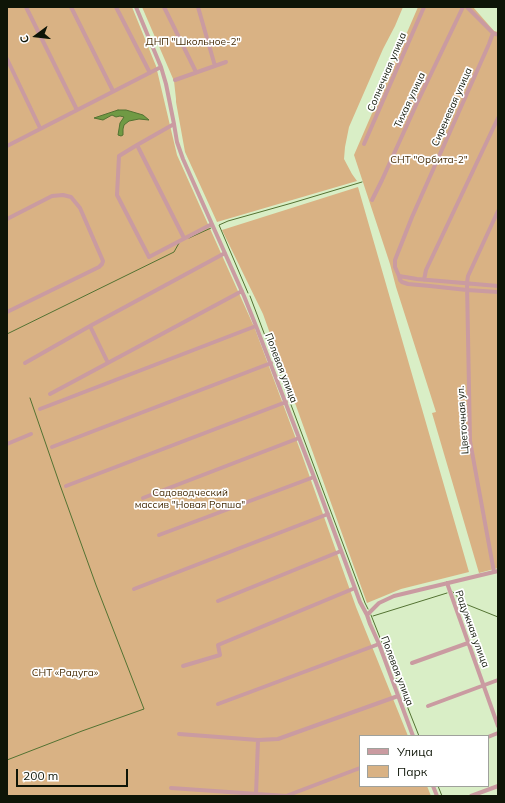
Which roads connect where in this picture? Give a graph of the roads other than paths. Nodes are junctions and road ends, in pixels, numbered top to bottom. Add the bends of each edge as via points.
1 (26, 7) edge
2 (71, 7) edge
3 (116, 7) edge
4 (136, 7) edge
5 (164, 7) edge
6 (198, 7) edge
7 (424, 7) edge
8 (464, 7) edge
9 (467, 7) edge
10 (493, 33) junction
11 (498, 35) edge
12 (7, 59) edge
13 (226, 62) dead end
14 (215, 66) junction
15 (161, 67) junction
16 (196, 72) junction
17 (150, 73) junction
18 (175, 80) dead end
19 (113, 91) junction
20 (77, 110) junction
21 (498, 118) edge
22 (174, 124) junction
23 (40, 128) junction
24 (137, 144) junction
25 (364, 144) dead end
26 (7, 146) edge
27 (372, 200) dead end
28 (498, 211) edge
29 (7, 219) edge
30 (212, 224) junction
31 (184, 238) junction
32 (225, 253) junction
33 (399, 276) junction
34 (424, 280) junction
35 (467, 283) junction
36 (498, 286) edge
37 (467, 290) junction
38 (242, 291) junction
39 (498, 292) edge
40 (7, 312) edge
41 (90, 326) junction
42 (256, 326) junction
43 (25, 363) dead end
44 (108, 363) junction
45 (271, 363) junction
46 (50, 394) dead end
47 (286, 402) junction
48 (40, 409) dead end
49 (31, 434) dead end
50 (299, 438) junction
51 (7, 444) edge
52 (52, 447) dead end
53 (314, 477) junction
54 (66, 486) dead end
55 (143, 498) dead end
56 (328, 514) junction
57 (159, 535) dead end
58 (341, 551) junction
59 (496, 571) edge
60 (447, 583) junction
61 (355, 588) junction
62 (134, 589) dead end
63 (218, 601) dead end
64 (367, 615) junction
65 (468, 643) junction
66 (379, 644) junction
67 (412, 663) dead end
68 (183, 666) dead end
69 (498, 680) edge
70 (484, 686) junction
71 (398, 696) junction
72 (218, 704) dead end
73 (428, 706) dead end
74 (498, 726) edge
75 (179, 734) dead end
76 (413, 735) edge
77 (258, 740) junction
78 (359, 768) edge
79 (498, 786) edge
80 (171, 788) dead end
81 (256, 795) edge
82 (471, 796) edge

1 - 20 street
2 - 19 street
3 - 17 street
4 - 15 street, Полевая улица
5 - 16 street
6 - 14 street
7 - 25 street, Солнечная улица
8 - 27 street, Тихая улица
9 - 10 street
10 - 11 street
10 - 33 street, Сиреневая улица via 395,260
12 - 23 street
13 - 14 street
14 - 16 street
15 - 17 street
15 - 22 street, Полевая улица
16 - 18 street
17 - 19 street
19 - 20 street
20 - 23 street
21 - 34 street via 426,270
22 - 24 street
22 - 30 street, Полевая улица via 183,159
23 - 26 street
24 - 31 street
24 - 31 street via 119,156 117,195 149,257
28 - 35 street, Цветочная ул.
29 - 40 street via 52,196 71,197 80,208 103,261 99,267
30 - 31 street
30 - 32 street, Полевая улица
32 - 38 street, Полевая улица
32 - 41 street
33 - 34 street
33 - 37 street via 402,282 408,284
34 - 35 street
35 - 36 street
35 - 37 street, Цветочная ул.
37 - 39 street
37 - 59 street, Цветочная ул. via 470,440
38 - 42 street, Полевая улица
38 - 44 street
41 - 43 street
41 - 44 street
42 - 45 street, Полевая улица
42 - 48 street
44 - 46 street
45 - 47 street, Полевая улица
45 - 52 street
47 - 50 street, Полевая улица
47 - 54 street
49 - 51 street
50 - 53 street, Полевая улица
50 - 55 street
53 - 56 street, Полевая улица
53 - 57 street
56 - 58 street, Полевая улица
56 - 62 street
58 - 61 street, Полевая улица
58 - 63 street
59 - 60 street
60 - 64 street via 394,596 379,603
60 - 65 street, Радужная улица
61 - 64 street, Полевая улица
61 - 68 street via 218,645 220,654
64 - 66 street, Полевая улица
65 - 67 street
65 - 70 street, Радужная улица
66 - 71 street, Полевая улица
66 - 72 street
69 - 70 street
70 - 73 street
70 - 74 street, Радужная улица
71 - 76 street, Полевая улица
71 - 77 street via 278,739
75 - 77 street
77 - 81 street
78 - 81 street via 286,796
79 - 82 street
80 - 81 street

